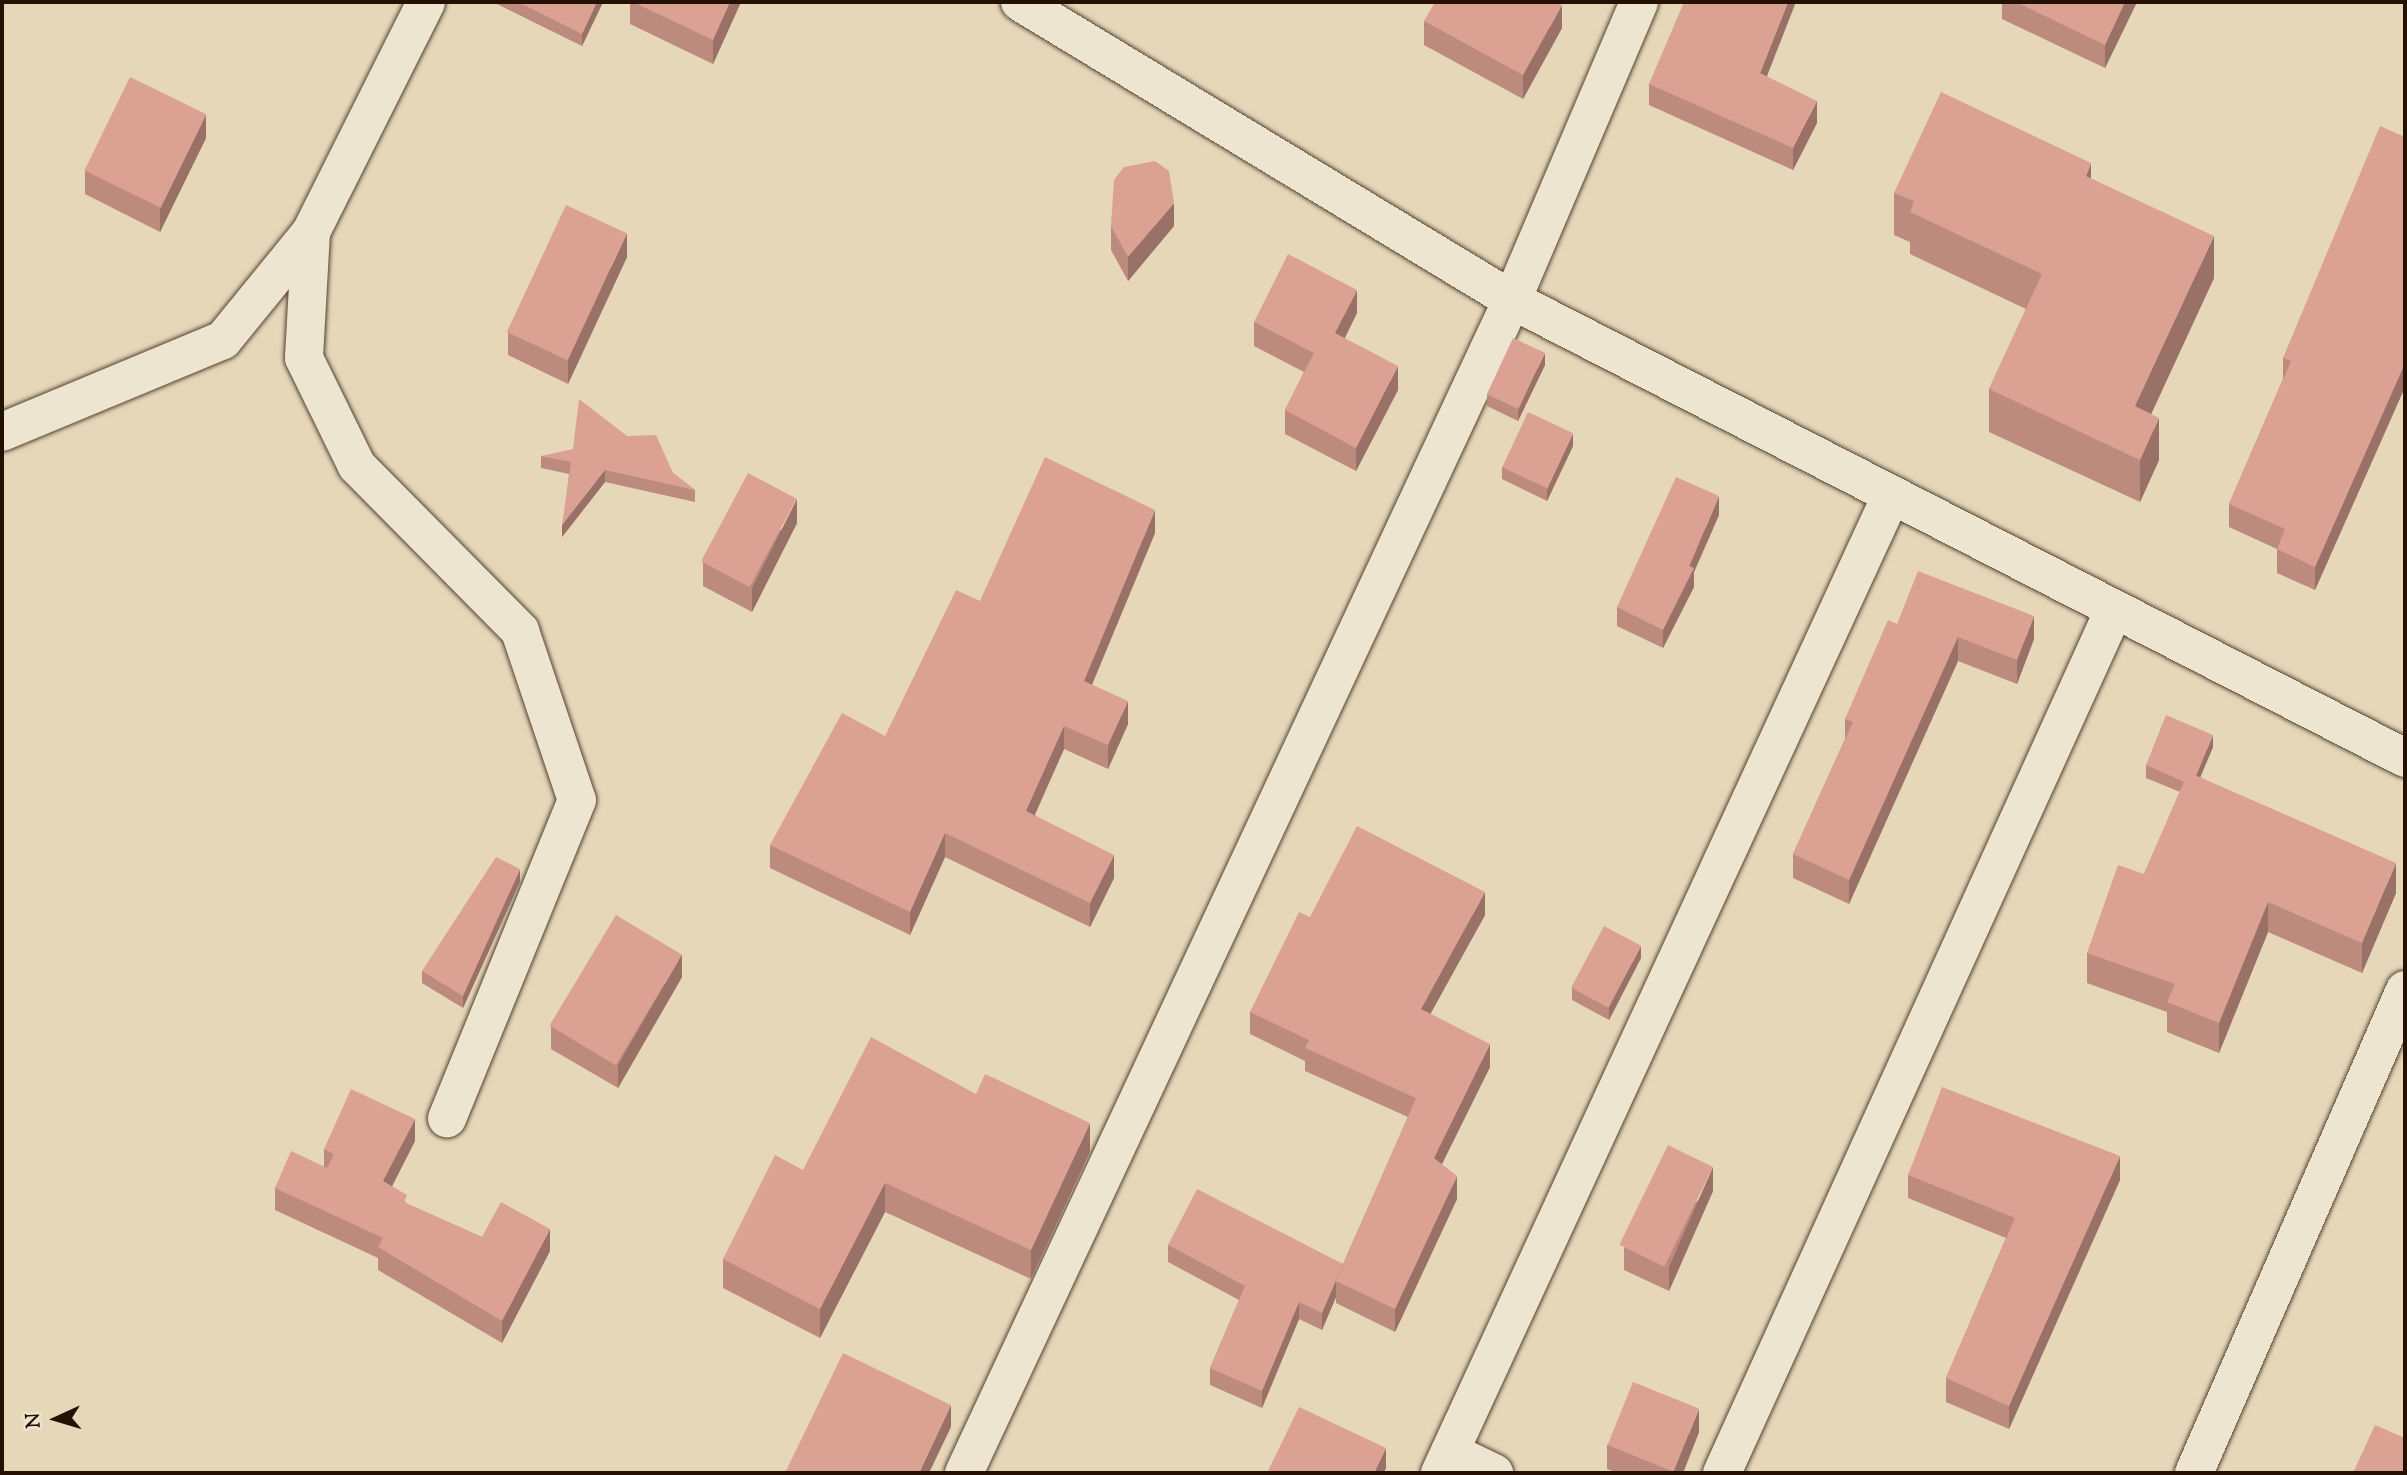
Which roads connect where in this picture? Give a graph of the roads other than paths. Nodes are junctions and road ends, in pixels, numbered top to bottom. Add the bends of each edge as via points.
1 (426, 2) edge
2 (1020, 2) edge
3 (1639, 2) edge
4 (311, 232) junction
5 (1512, 300) junction
6 (2, 432) edge
7 (1890, 498) junction
8 (2114, 610) junction
9 (2405, 758) edge
10 (2405, 990) edge
11 (447, 1118) dead end
12 (1445, 1462) edge
13 (964, 1473) edge
14 (1494, 1473) edge
15 (1722, 1473) edge
16 (2194, 1473) edge

1 - 4 street
2 - 5 street
3 - 5 street
4 - 6 street via 223,340
4 - 11 street via 304,358 357,466 520,631 576,800
5 - 7 street
5 - 13 street
7 - 8 street
7 - 12 street
8 - 9 street
8 - 15 street
10 - 16 street
12 - 14 street

